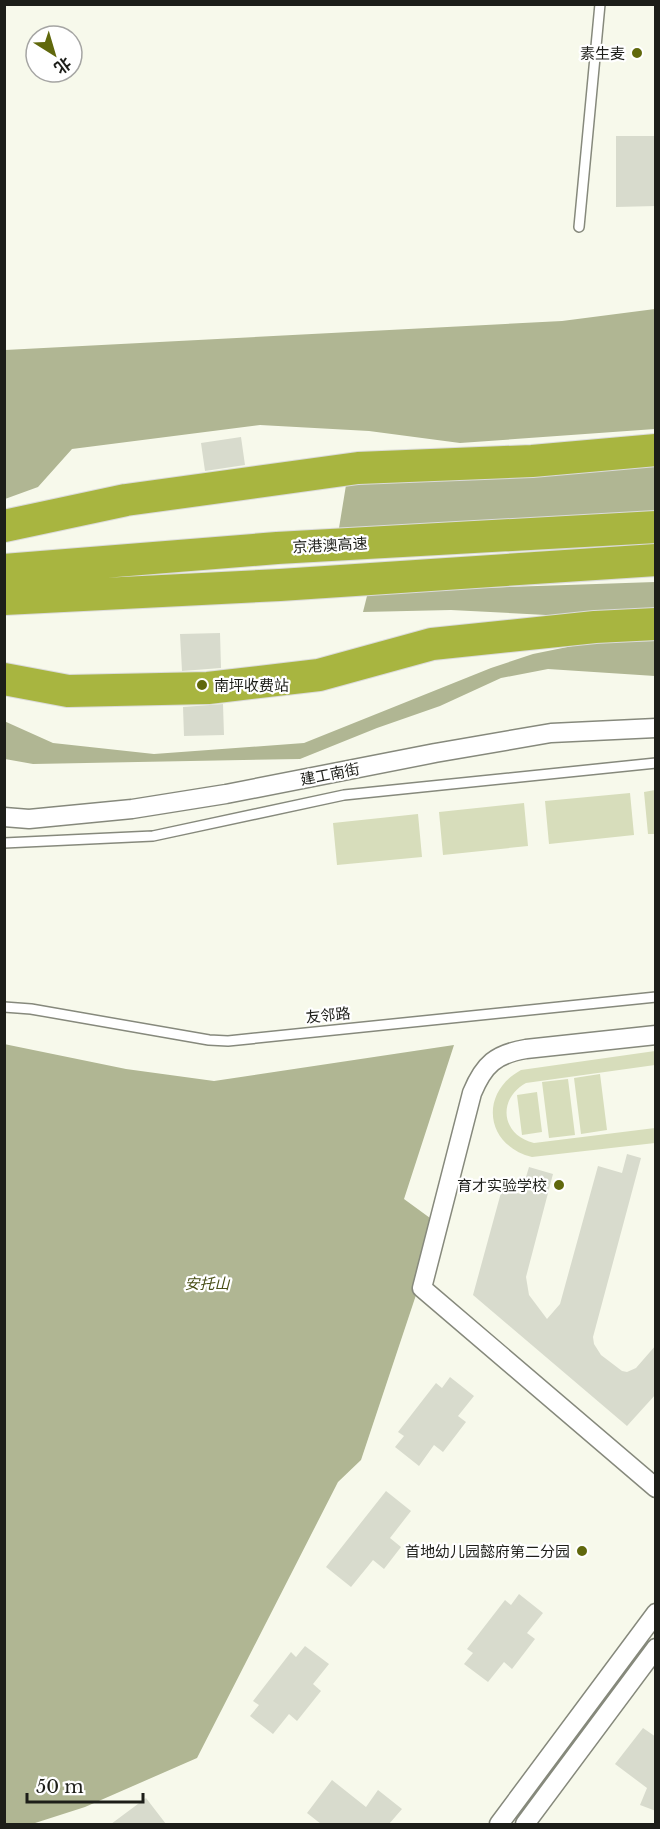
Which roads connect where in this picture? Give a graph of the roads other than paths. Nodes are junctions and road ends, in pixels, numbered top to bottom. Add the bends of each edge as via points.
1 (600, 4) edge
2 (579, 227) dead end
3 (656, 450) edge
4 (4, 526) edge
5 (656, 527) edge
6 (656, 560) edge
7 (4, 570) edge
8 (4, 599) edge
9 (656, 624) edge
10 (4, 680) edge
11 (656, 728) edge
12 (656, 763) edge
13 (4, 817) edge
14 (4, 843) edge
15 (656, 997) edge
16 (4, 1007) edge
17 (656, 1035) edge
18 (656, 1488) edge
19 (656, 1612) edge
20 (656, 1648) edge
21 (499, 1824) edge
22 (525, 1824) edge

1 - 2 lane
3 - 4 highway via 532,461 358,468 126,500
5 - 7 highway, 京港澳高速 via 289,547
6 - 8 highway
9 - 10 highway via 432,644 319,675 208,688 68,691
11 - 13 street, 建工南街 via 551,733 132,809 29,819
12 - 14 lane via 344,795 153,836
15 - 16 lane, 友邻路 via 228,1041
17 - 18 street via 526,1049 508,1052 491,1062 472,1093 422,1288
19 - 21 street
20 - 22 street

